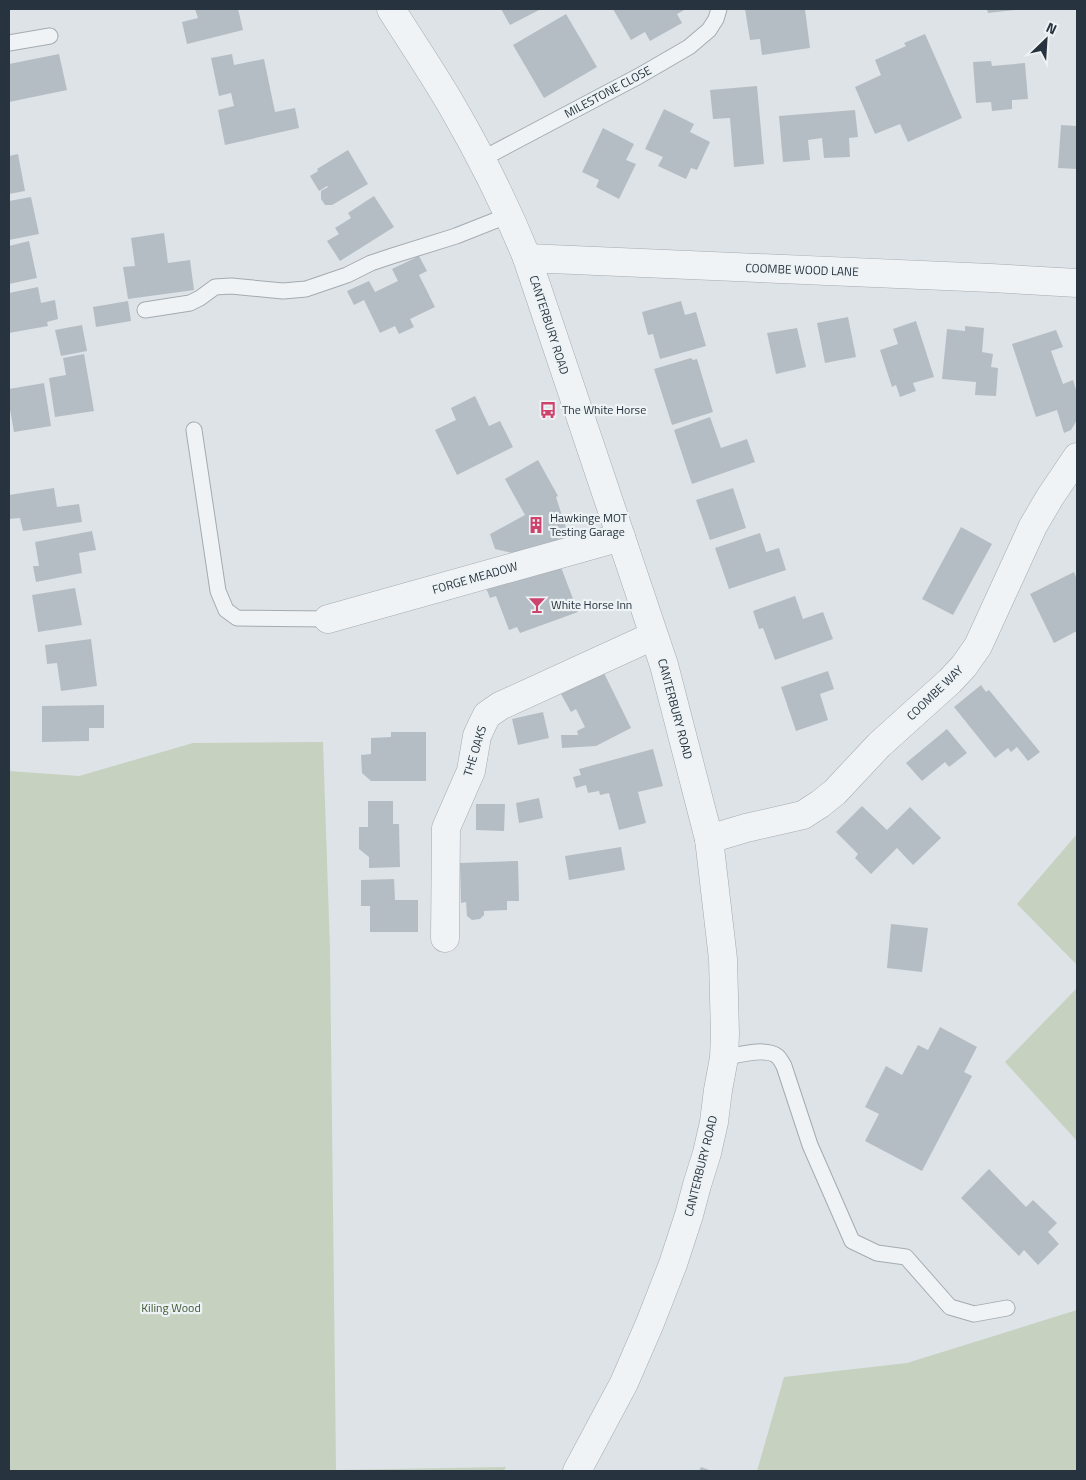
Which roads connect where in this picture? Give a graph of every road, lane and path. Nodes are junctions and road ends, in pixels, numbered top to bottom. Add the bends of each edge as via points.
1 (391, 9) edge
2 (719, 9) edge
3 (50, 36) dead end
4 (9, 43) edge
5 (482, 159) junction
6 (510, 215) junction
7 (527, 258) junction
8 (1077, 284) edge
9 (145, 310) dead end
10 (194, 430) dead end
11 (1077, 457) edge
12 (621, 537) junction
13 (328, 619) joint
14 (654, 636) junction
15 (709, 840) junction
16 (446, 938) dead end
17 (724, 1058) junction
18 (1006, 1308) dead end
19 (577, 1471) edge

1 - 5 street, CANTERBURY ROAD
2 - 5 lane, MILESTONE CLOSE via 709,30 689,47
3 - 4 lane
5 - 6 street, CANTERBURY ROAD
6 - 7 street, CANTERBURY ROAD
6 - 9 lane via 306,289 283,291 215,287 190,303
7 - 8 street, COOMBE WOOD LANE
7 - 12 street, CANTERBURY ROAD
10 - 13 lane via 218,591 226,610 238,618
11 - 15 street, COOMBE WAY via 1032,526 978,646 950,681 820,804 803,815
12 - 13 street, FORGE MEADOW
12 - 14 street, CANTERBURY ROAD
14 - 15 street, CANTERBURY ROAD
14 - 16 street, THE OAKS via 500,706 487,715 477,736 471,771 446,828
15 - 17 street, CANTERBURY ROAD via 723,959
17 - 18 lane via 755,1052 777,1056 784,1066 810,1145 852,1240 877,1253 906,1257 950,1307 974,1314
17 - 19 street, CANTERBURY ROAD via 707,1153 673,1264 624,1383

